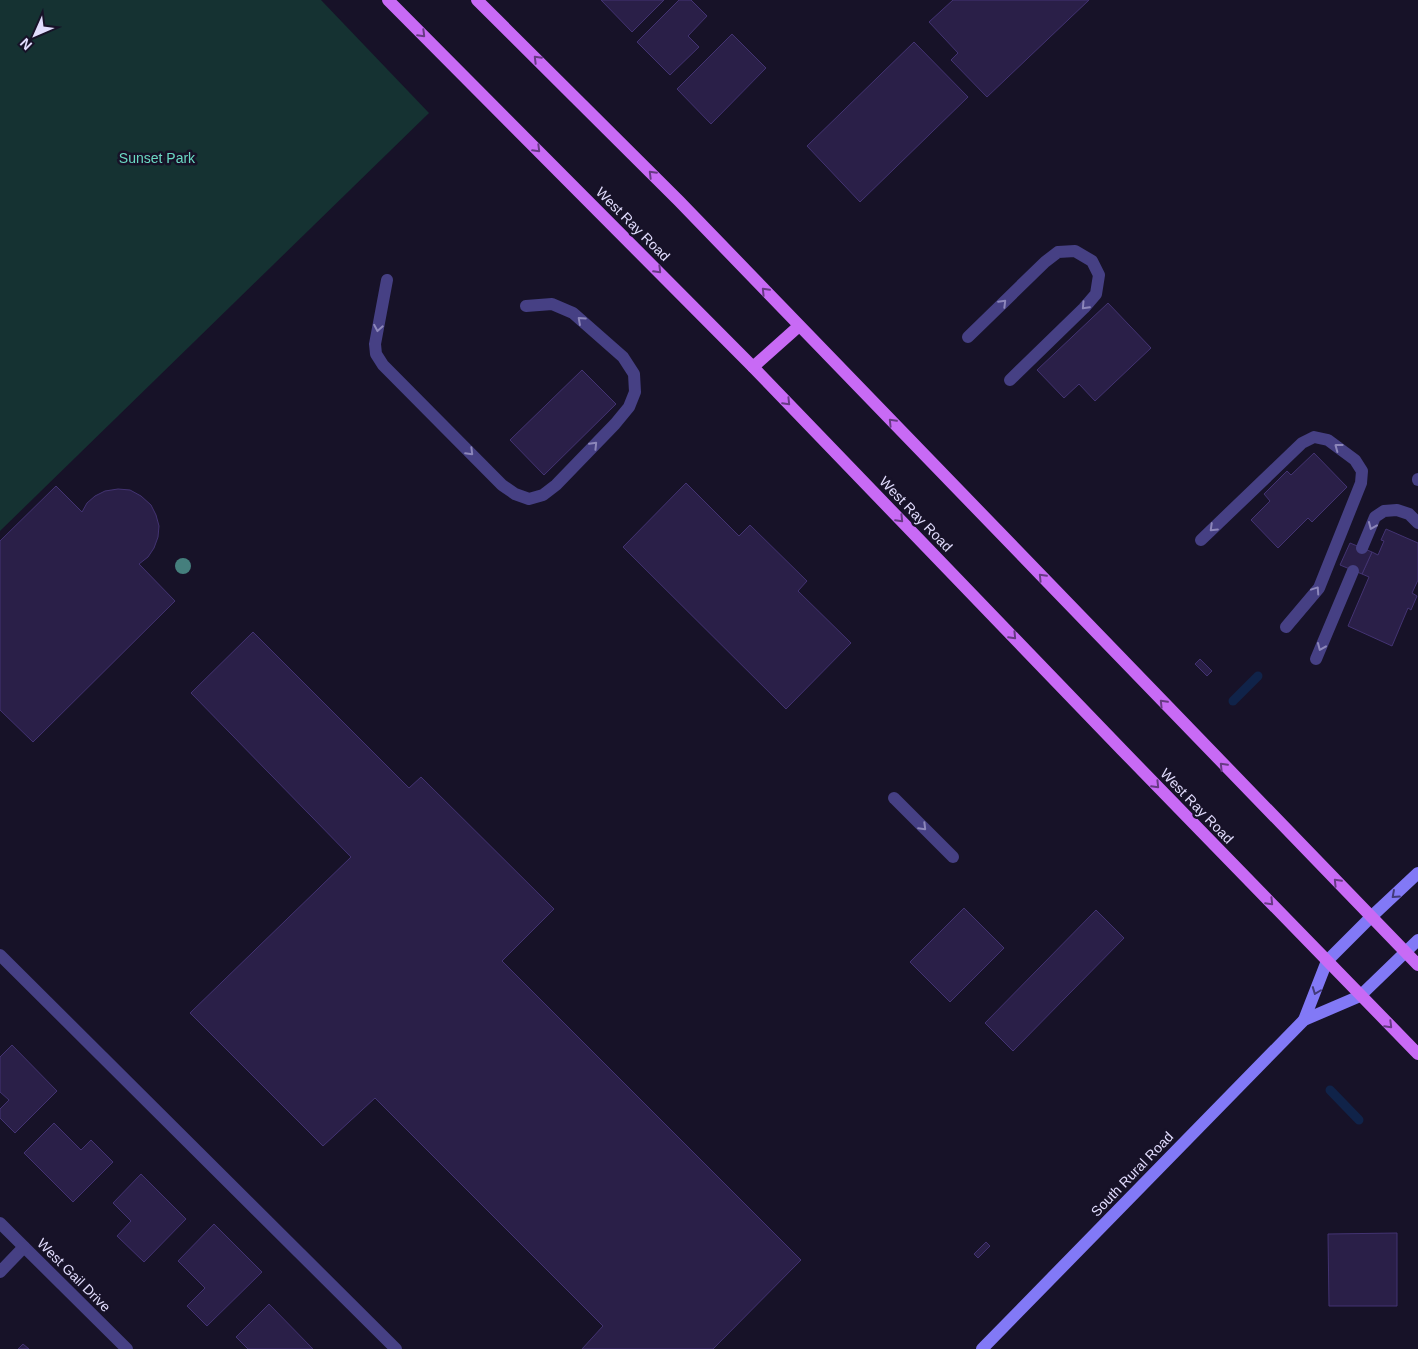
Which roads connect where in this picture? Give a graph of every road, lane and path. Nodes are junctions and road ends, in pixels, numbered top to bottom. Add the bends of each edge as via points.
1 (388, 0) edge
2 (477, 0) edge
3 (387, 280) dead end
4 (526, 306) dead end
5 (799, 326) junction
6 (968, 337) dead end
7 (753, 367) junction
8 (1010, 380) dead end
9 (1418, 523) edge
10 (1201, 540) dead end
11 (1362, 548) dead end
12 (1353, 571) dead end
13 (1286, 627) dead end
14 (1316, 659) dead end
15 (894, 798) dead end
16 (953, 857) dead end
17 (1418, 873) edge
18 (1371, 917) junction
19 (1418, 940) edge
20 (1405, 952) junction
21 (0, 955) edge
22 (1327, 962) junction
23 (1418, 965) edge
24 (1360, 996) junction
25 (1304, 1020) junction
26 (1418, 1054) edge
27 (0, 1223) edge
28 (24, 1247) junction
29 (0, 1272) edge
30 (127, 1349) edge
31 (396, 1349) edge
32 (982, 1349) edge

1 -> 7 main road, West Ray Road
5 -> 2 main road
3 -> 4 street via 375,344 376,354 383,365 502,485 529,499 543,495 556,485 615,424 629,407 635,392 634,374 623,357 573,313 552,304
5 - 7 main road
18 -> 5 main road
6 -> 8 street via 1058,252 1075,251 1092,261 1099,276 1096,294
7 -> 22 main road, West Ray Road
9 -> 11 street via 1409,514 1397,510 1384,511 1375,517
13 -> 10 street via 1319,588 1361,483 1362,471 1355,460 1328,440 1314,437 1302,443
12 -> 14 street
15 -> 16 street
17 -> 18 main road, South Rural Road
18 - 20 main road
18 - 22 main road, South Rural Road
19 - 20 main road, South Rural Road
20 - 23 main road
20 - 24 main road, South Rural Road
21 - 31 street
22 - 24 main road, West Ray Road
22 -> 25 main road, South Rural Road
24 - 25 main road, South Rural Road
24 -> 26 main road, West Ray Road
25 - 32 main road, South Rural Road
27 - 28 street, West Gail Drive
28 - 29 street
28 - 30 street, West Gail Drive

